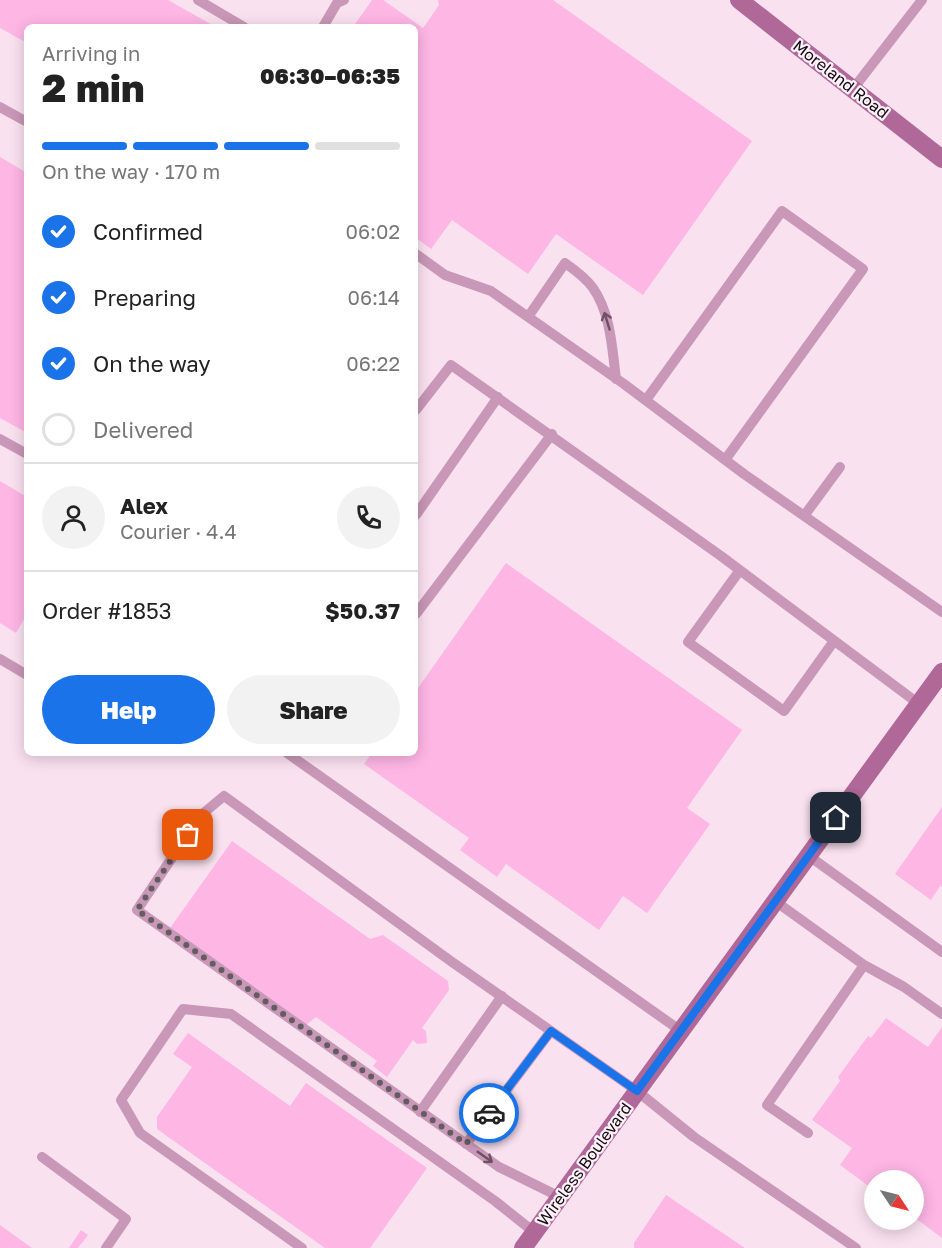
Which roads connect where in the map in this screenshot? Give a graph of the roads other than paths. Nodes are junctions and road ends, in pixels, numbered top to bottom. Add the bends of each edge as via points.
1 (198, 0) edge
2 (344, 0) edge
3 (739, 0) edge
4 (922, 0) edge
5 (239, 24) edge
6 (325, 24) edge
7 (853, 89) junction
8 (0, 107) edge
9 (24, 120) edge
10 (942, 159) edge
11 (418, 255) edge
12 (528, 317) junction
13 (616, 379) junction
14 (498, 397) junction
15 (646, 400) junction
16 (418, 407) edge
17 (552, 434) junction
18 (0, 439) edge
19 (24, 452) edge
20 (725, 460) junction
21 (840, 467) dead end
22 (418, 512) edge
23 (804, 516) junction
24 (740, 570) junction
25 (418, 611) edge
26 (942, 612) edge
27 (834, 641) junction
28 (0, 659) edge
29 (942, 672) edge
30 (24, 673) edge
31 (919, 704) junction
32 (290, 756) edge
33 (809, 856) junction
34 (775, 902) junction
35 (942, 952) edge
36 (864, 965) junction
37 (502, 996) junction
38 (942, 1014) edge
39 (551, 1031) junction
40 (681, 1031) junction
41 (637, 1091) junction
42 (420, 1112) junction
43 (808, 1133) dead end
44 (466, 1144) junction
45 (42, 1157) dead end
46 (560, 1197) junction
47 (534, 1232) junction
48 (106, 1248) edge
49 (302, 1248) edge
50 (523, 1248) edge
51 (856, 1248) edge

1 - 5 lane
2 - 6 lane via 337,3
3 - 7 street, Moreland Road
4 - 7 lane
7 - 10 street, Moreland Road
8 - 9 lane
11 - 12 lane via 445,275 491,291
12 - 13 lane
13 -> 12 lane via 610,329 601,301 588,282 560,260
13 - 15 lane
14 - 16 lane via 451,365
14 - 17 lane
14 - 22 lane
15 - 20 lane
15 - 20 lane via 782,211 863,269
17 - 24 lane
17 - 25 lane
18 - 19 lane
20 - 23 lane
21 - 23 lane
23 - 26 lane
24 - 27 lane
24 - 27 lane via 688,642 784,711
27 - 31 lane
28 - 30 lane
29 - 31 street, Wireless Boulevard
31 - 33 street, Wireless Boulevard
32 - 40 lane
33 - 34 street, Wireless Boulevard
33 - 35 lane
34 - 36 lane
34 - 40 street, Wireless Boulevard
36 - 38 lane
36 - 43 lane via 767,1105
37 - 39 lane
37 - 42 lane
37 - 42 lane via 224,796 200,816 137,910
39 - 41 lane
39 - 44 lane
40 - 41 street, Wireless Boulevard
41 - 46 street, Wireless Boulevard
41 - 51 lane via 694,1137
42 - 44 lane
44 -> 46 lane via 499,1167
45 - 48 lane via 126,1219
46 - 47 street, Wireless Boulevard
47 - 49 lane via 495,1200 231,1014 183,1009 121,1100 140,1132
47 - 50 street, Wireless Boulevard

